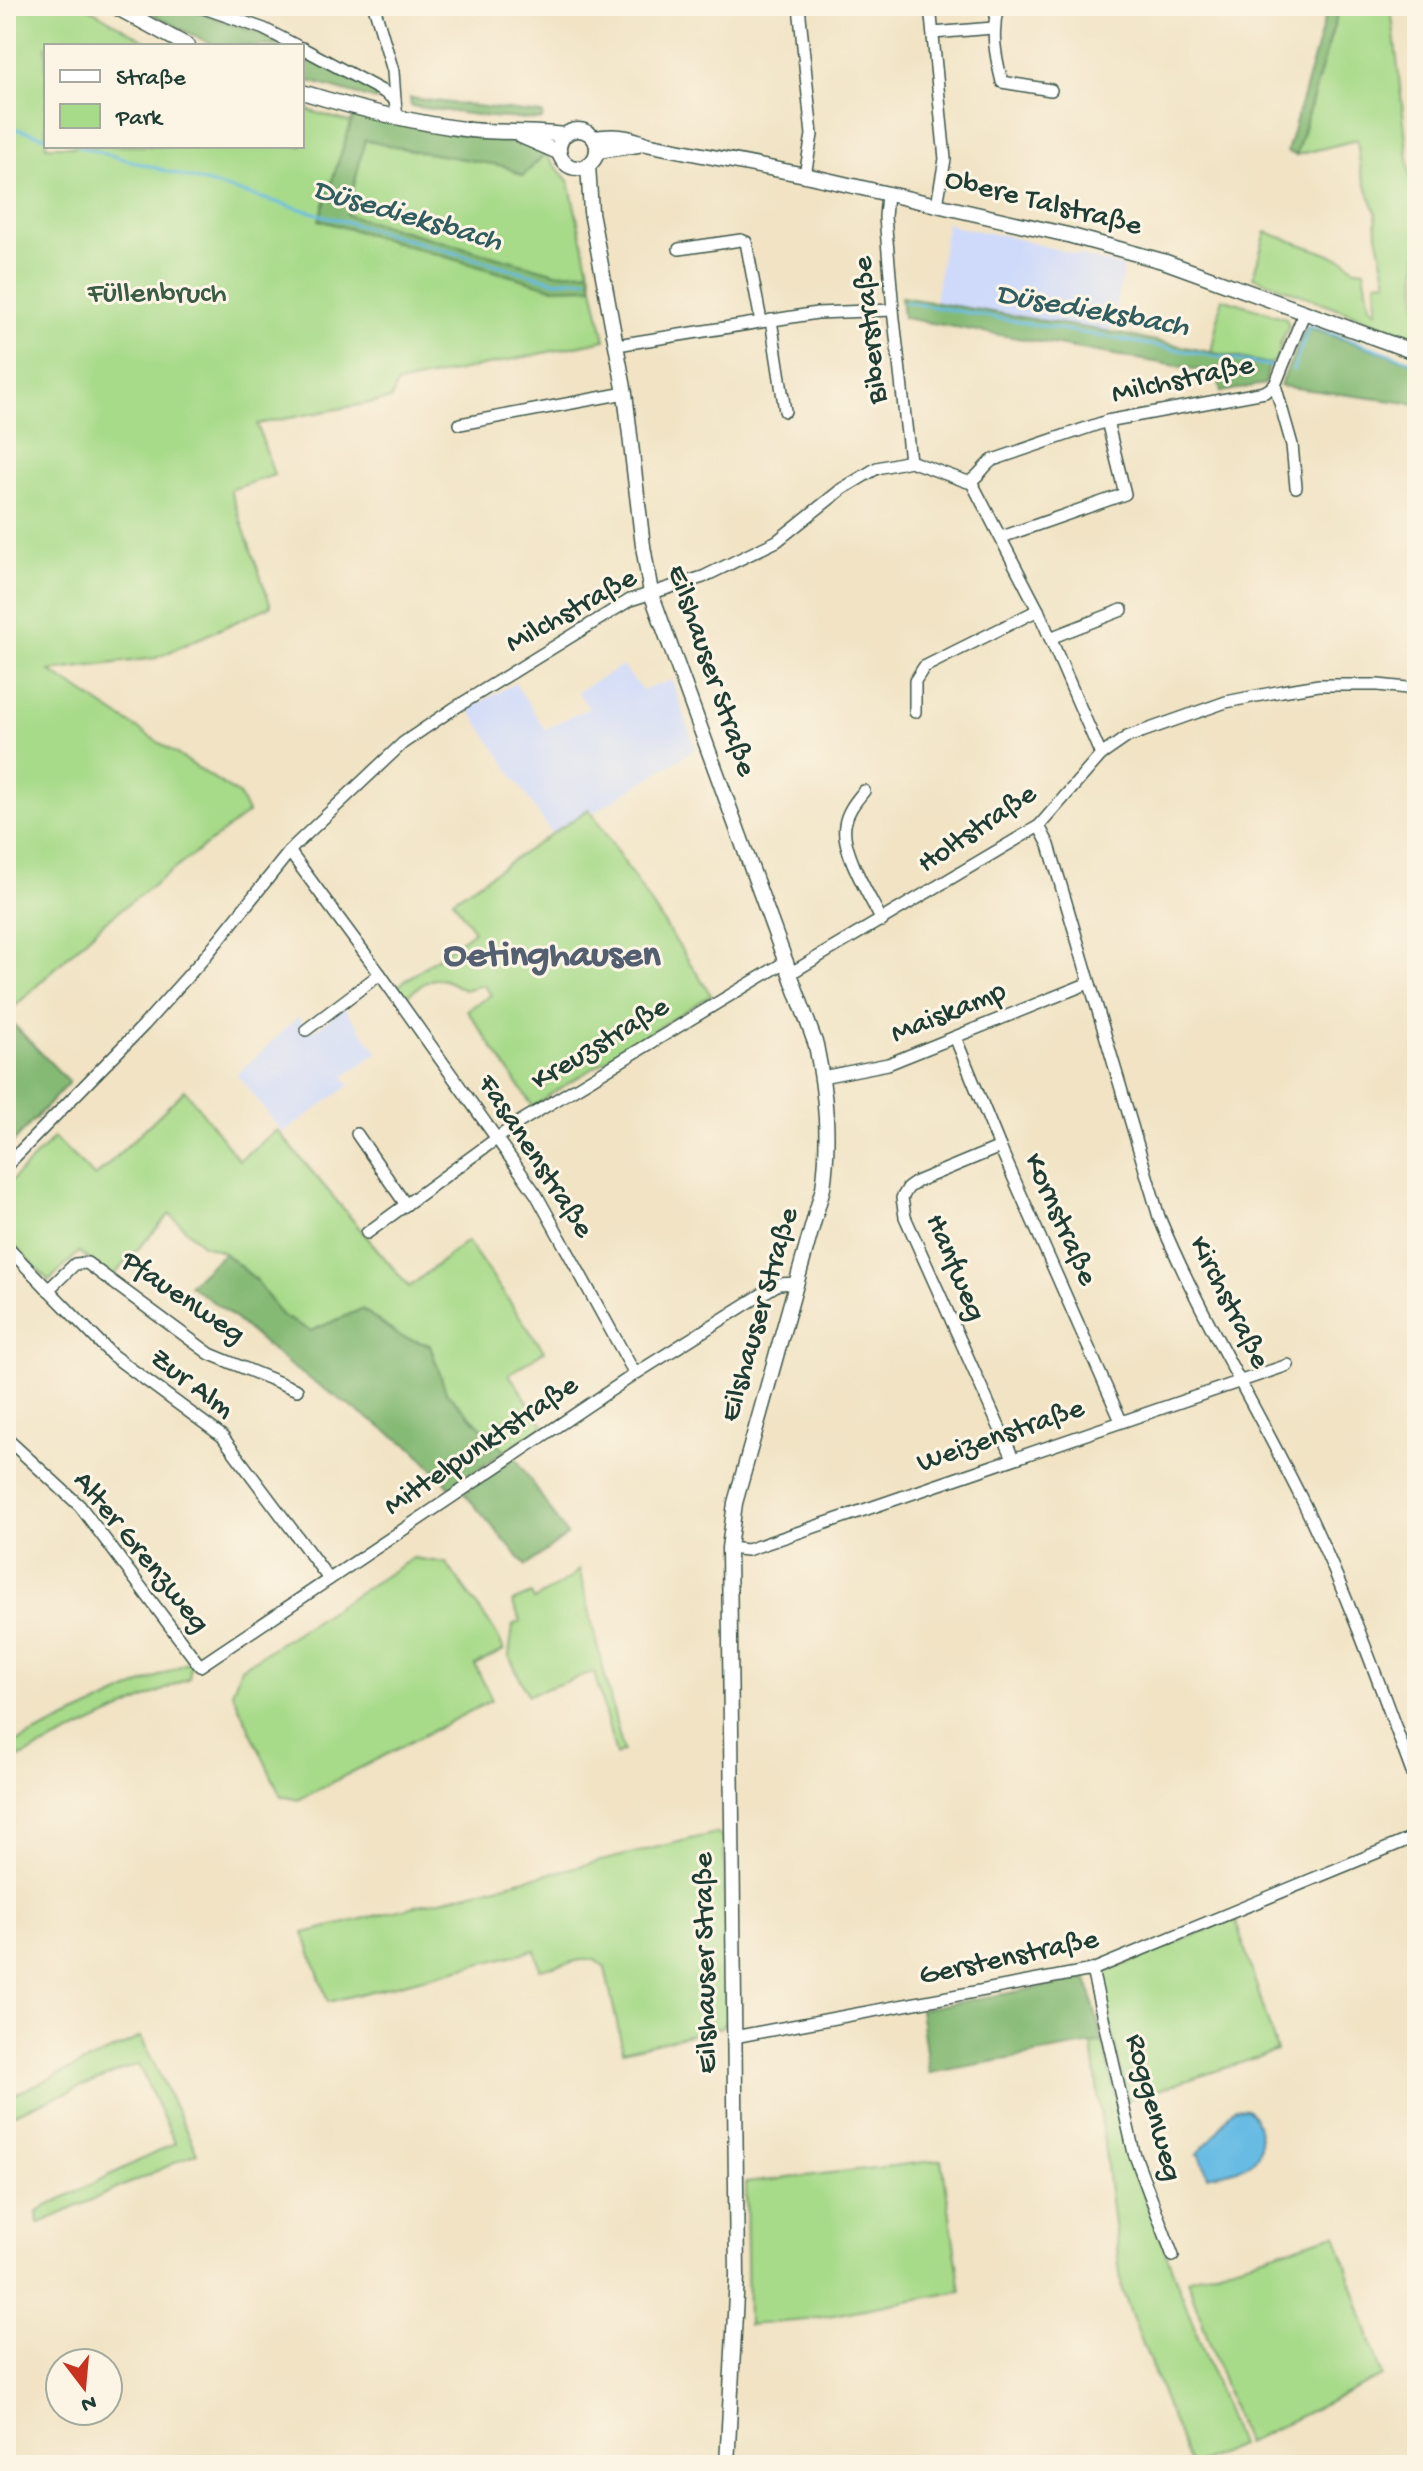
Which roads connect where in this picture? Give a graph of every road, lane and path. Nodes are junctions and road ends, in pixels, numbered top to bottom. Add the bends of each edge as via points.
1 (114, 6) edge
2 (198, 6) edge
3 (374, 6) edge
4 (799, 6) edge
5 (930, 6) edge
6 (998, 6) edge
7 (993, 28) junction
8 (933, 33) junction
9 (184, 44) edge
10 (294, 44) edge
11 (304, 49) edge
12 (1051, 90) dead end
13 (304, 93) edge
14 (395, 100) junction
15 (397, 117) junction
16 (513, 134) junction
17 (564, 135) junction
18 (595, 145) junction
19 (558, 152) junction
20 (581, 167) junction
21 (805, 175) junction
22 (887, 194) junction
23 (937, 205) junction
24 (679, 249) dead end
25 (893, 310) junction
26 (1305, 311) junction
27 (766, 320) junction
28 (617, 345) junction
29 (1417, 353) edge
30 (1275, 385) junction
31 (625, 393) junction
32 (785, 411) dead end
33 (1107, 421) junction
34 (460, 424) dead end
35 (910, 461) junction
36 (971, 481) junction
37 (1296, 487) dead end
38 (1002, 537) junction
39 (651, 593) junction
40 (1038, 610) junction
41 (1122, 610) dead end
42 (1050, 638) junction
43 (1417, 689) edge
44 (915, 712) dead end
45 (1101, 755) junction
46 (864, 791) dead end
47 (1039, 826) junction
48 (289, 851) junction
49 (882, 921) junction
50 (789, 967) junction
51 (380, 974) junction
52 (1089, 983) junction
53 (306, 1030) dead end
54 (955, 1037) junction
55 (822, 1077) junction
56 (357, 1134) dead end
57 (497, 1138) junction
58 (1000, 1147) junction
59 (6, 1166) edge
60 (406, 1205) junction
61 (367, 1233) dead end
62 (6, 1246) edge
63 (797, 1283) junction
64 (48, 1290) junction
65 (1288, 1365) dead end
66 (635, 1374) junction
67 (1240, 1381) junction
68 (297, 1390) dead end
69 (1121, 1421) junction
70 (6, 1438) edge
71 (1013, 1458) junction
72 (729, 1548) junction
73 (329, 1579) junction
74 (200, 1666) joint
75 (1417, 1786) edge
76 (1417, 1836) edge
77 (1092, 1970) junction
78 (734, 2037) junction
79 (1173, 2256) dead end
80 (727, 2465) edge

1 - 9 street
2 - 10 street
3 - 14 street via 393,71
4 - 21 street via 812,135
5 - 8 street
6 - 7 street
7 - 8 street
7 - 12 street via 1002,82
8 - 23 street via 945,159
11 - 14 street
13 - 15 street
14 - 15 street
15 - 16 street
16 - 17 street
16 - 19 street
17 - 18 street via 580,130
17 - 19 street
18 - 20 street
18 - 21 street, Obere Talstraße via 646,144
19 - 20 street via 564,163
20 - 28 street, Eilshauser Straße
21 - 22 street, Obere Talstraße
22 - 23 street, Obere Talstraße
22 - 25 street, Biberstraße
23 - 26 street, Obere Talstraße via 1166,262
24 - 27 street via 746,242
25 - 27 street
25 - 35 street, Biberstraße
26 - 29 street, Obere Talstraße
26 - 30 street, Milchstraße
27 - 28 street
27 - 32 street
28 - 31 street, Eilshauser Straße
30 - 33 street, Milchstraße via 1253,395
30 - 37 street via 1292,445
31 - 34 street
31 - 39 street, Eilshauser Straße
33 - 36 street, Milchstraße via 993,460
33 - 38 street via 1125,494
35 - 36 street
35 - 39 street, Milchstraße via 864,475 747,558
36 - 38 street
38 - 40 street
39 - 48 street, Milchstraße via 630,600 403,743
39 - 50 street, Eilshauser Straße
40 - 42 street
40 - 44 street via 924,667 915,681
41 - 42 street
42 - 45 street
43 - 45 street, Holtstraße via 1319,685 1226,702 1127,737
45 - 47 street, Holtstraße
46 - 49 street via 848,815 845,835
47 - 49 street, Holtstraße
47 - 52 street, Kirchstraße
48 - 51 street, Fasanenstraße
48 - 59 street, Milchstraße via 154,1014
49 - 50 street, Holtstraße
50 - 55 street, Eilshauser Straße
50 - 57 street, Kreuzstraße via 634,1052
51 - 53 street
51 - 57 street, Fasanenstraße
52 - 54 street, Maiskamp
52 - 67 street, Kirchstraße via 1159,1217
54 - 55 street, Maiskamp via 888,1064
54 - 58 street, Kornstraße
55 - 63 street, Eilshauser Straße via 827,1157
56 - 60 street
57 - 60 street, Kreuzstraße
57 - 66 street, Fasanenstraße via 536,1194
58 - 69 street, Kornstraße
58 - 71 street, Hanfweg via 918,1181 902,1198 902,1208
60 - 61 street, Kreuzstraße
62 - 64 street, Zur Alm
63 - 66 street, Mittelpunktstraße via 778,1284
63 - 72 street, Eilshauser Straße via 735,1503
64 - 68 street, Pfauenweg via 75,1264 87,1263 210,1354
64 - 73 street, Zur Alm via 112,1355 222,1436
65 - 67 street, Weizenstraße
66 - 73 street, Mittelpunktstraße
67 - 69 street, Weizenstraße
67 - 75 street, Kirchstraße via 1340,1584
69 - 71 street, Weizenstraße
70 - 74 street, Alter Grenzweg via 80,1506
71 - 72 street, Weizenstraße via 747,1550
72 - 78 street, Eilshauser Straße
73 - 74 street, Mittelpunktstraße
76 - 77 street, Gerstenstraße
77 - 78 street, Gerstenstraße
77 - 79 street, Roggenweg via 1134,2153
78 - 80 street, Eilshauser Straße via 737,2276

